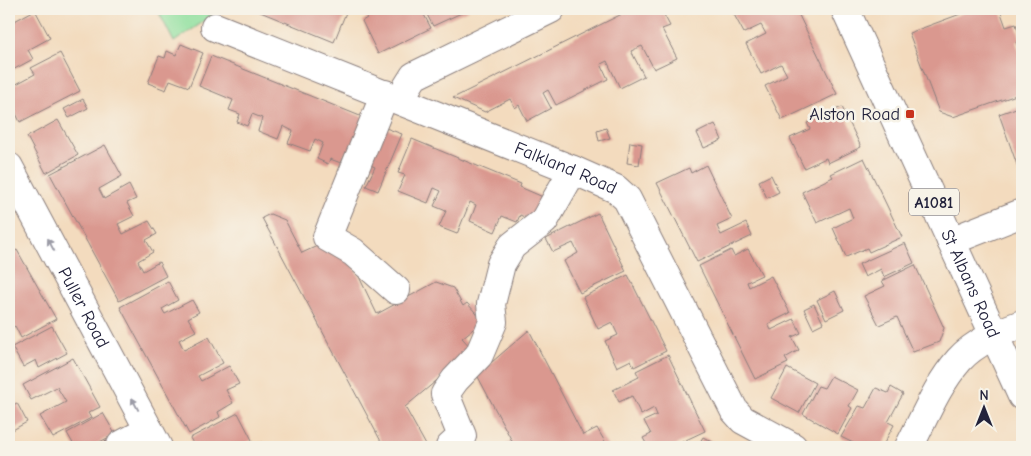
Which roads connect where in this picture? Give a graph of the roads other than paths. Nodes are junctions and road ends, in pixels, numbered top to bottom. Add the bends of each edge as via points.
1 (551, 9) edge
2 (845, 9) edge
3 (215, 27) dead end
4 (392, 97) junction
5 (9, 167) edge
6 (573, 170) junction
7 (1022, 213) edge
8 (951, 240) junction
9 (396, 290) dead end
10 (1022, 324) edge
11 (994, 335) junction
12 (1022, 396) edge
13 (154, 439) edge
14 (121, 445) dead end
15 (450, 447) edge
16 (793, 447) edge
17 (909, 447) edge

1 - 4 street via 414,76
2 - 8 street, St Albans Road / A1081
3 - 4 street, Falkland Road
4 - 6 street, Falkland Road
4 - 9 street via 327,237 353,252
13 -> 5 street, Puller Road
6 - 15 street via 544,221 512,246 501,264 491,304 493,322 479,355 445,394 462,436
6 - 16 street, Falkland Road via 616,189 627,199 734,410 743,420
7 - 8 street
8 - 11 street, St Albans Road / A1081
10 - 11 street
11 - 12 street, St Albans Road / A1081
11 - 17 street via 960,360 938,391
13 - 14 street

